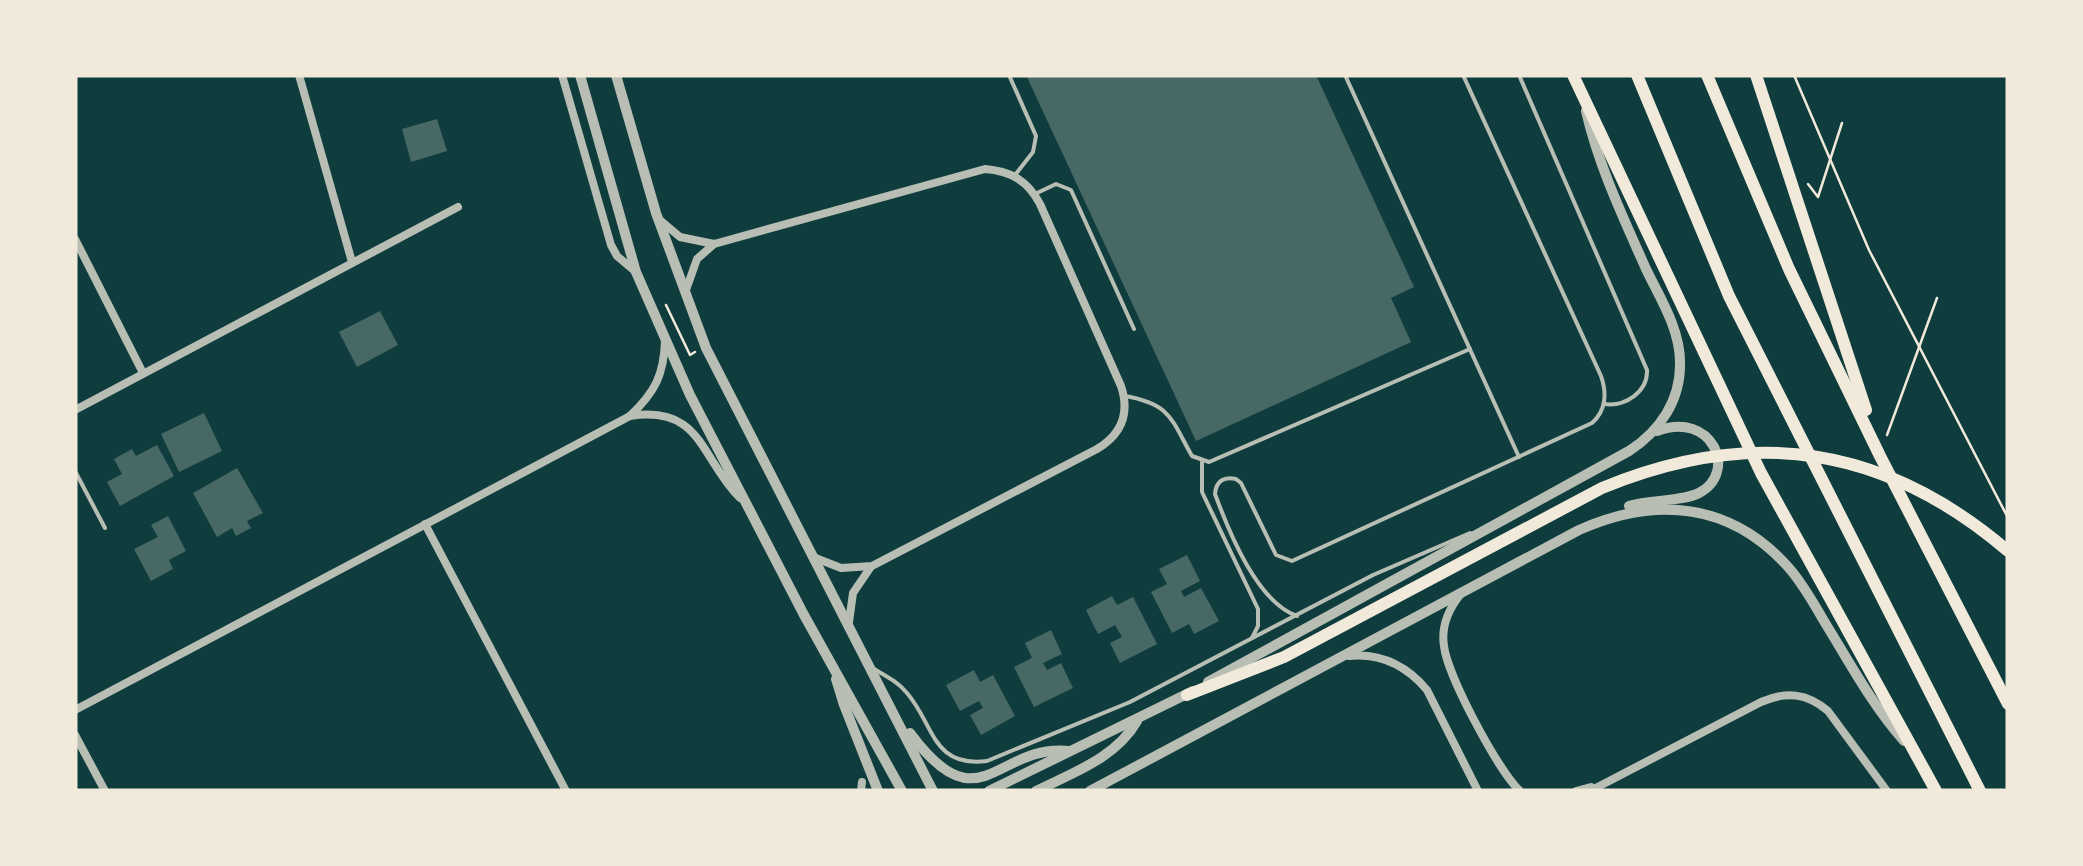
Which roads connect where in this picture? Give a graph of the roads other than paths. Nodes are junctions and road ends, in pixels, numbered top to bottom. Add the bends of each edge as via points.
1 (299, 75) edge
2 (562, 75) edge
3 (580, 75) edge
4 (616, 75) edge
5 (1008, 75) edge
6 (1346, 75) edge
7 (1463, 75) edge
8 (1519, 75) edge
9 (1573, 75) edge
10 (1637, 75) edge
11 (1707, 75) edge
12 (1756, 75) edge
13 (1585, 105) junction
14 (1015, 176) junction
15 (1035, 194) junction
16 (458, 207) dead end
17 (656, 213) junction
18 (75, 239) edge
19 (714, 244) junction
20 (352, 262) junction
21 (636, 272) junction
22 (686, 302) junction
23 (1134, 329) dead end
24 (665, 338) junction
25 (1470, 349) junction
26 (143, 373) junction
27 (1125, 396) junction
28 (1603, 404) junction
29 (75, 410) edge
30 (630, 416) junction
31 (1653, 433) junction
32 (1519, 456) junction
33 (1880, 456) junction
34 (1202, 462) junction
35 (75, 471) edge
36 (748, 506) junction
37 (1606, 518) junction
38 (425, 524) junction
39 (1494, 526) junction
40 (104, 528) dead end
41 (2008, 550) edge
42 (812, 556) junction
43 (872, 566) junction
44 (1464, 591) junction
45 (1297, 616) junction
46 (849, 627) junction
47 (1250, 640) junction
48 (1339, 658) junction
49 (870, 666) junction
50 (834, 668) junction
51 (1187, 696) junction
52 (2008, 704) edge
53 (893, 709) junction
54 (75, 710) edge
55 (1137, 720) junction
56 (75, 734) edge
57 (1912, 751) junction
58 (1070, 752) junction
59 (1593, 789) edge
60 (105, 791) edge
61 (566, 791) edge
62 (878, 791) edge
63 (902, 791) edge
64 (933, 791) edge
65 (989, 791) edge
66 (1036, 791) edge
67 (1090, 791) edge
68 (1478, 791) edge
69 (1520, 791) edge
70 (1576, 791) edge
71 (1888, 791) edge
72 (1936, 791) edge
73 (1980, 791) edge

1 - 20 street
2 - 21 street via 611,245
3 - 21 street
4 - 17 street
5 - 14 lane via 1036,136
6 - 25 lane
7 - 28 lane via 1601,376
8 - 28 lane via 1646,370 1638,393
9 - 13 highway
10 - 73 highway via 1729,296
11 - 33 highway via 1789,269
12 - 33 highway
13 - 31 street via 1607,181 1678,344 1674,401
13 - 57 highway via 1761,473
14 - 15 street
14 - 19 street via 986,168
15 - 23 lane via 1056,184 1071,190
15 - 27 street
16 - 20 street
17 - 19 street via 680,236
17 - 22 street
18 - 26 street
19 - 22 street via 692,269
20 - 26 street
21 - 24 street
22 - 42 street
24 - 30 street via 661,378
24 - 36 street
25 - 32 lane
25 - 34 lane
26 - 29 street
27 - 34 lane via 1161,406
27 - 43 street via 1120,428 1106,443
28 - 32 lane via 1592,423
30 - 36 street via 668,416 690,427
30 - 38 street
31 - 37 street via 1679,424 1700,430 1717,458 1713,479 1698,494 1645,501
31 - 39 street
32 - 45 lane via 1292,561 1280,559 1241,484 1230,477 1219,482 1217,500 1260,588
33 - 52 highway
34 - 47 lane via 1202,492 1258,609
35 - 40 lane
36 - 50 street
37 - 44 street
37 - 57 street via 1634,510 1692,511 1771,549
38 - 54 street
38 - 61 street
39 - 45 lane via 1434,547
39 - 51 street
41 - 51 highway via 1941,500 1873,470 1773,452 1685,459 1602,488 1272,663
42 - 43 street via 841,568
42 - 46 street
43 - 46 street via 853,593
44 - 48 street
44 - 69 street via 1447,616 1447,660 1502,771
45 - 47 lane
46 - 49 street
47 - 49 lane via 1130,702 977,762 939,746 906,692
48 - 67 street
48 - 68 street via 1372,656 1416,677
49 - 53 street
50 - 62 street
50 - 63 street
51 - 55 street
53 - 58 street via 928,758 962,776 989,776 1041,753
53 - 64 street
55 - 58 street
55 - 66 street via 1109,752
56 - 60 street
57 - 72 highway
58 - 65 street
59 - 70 street
59 - 71 street via 1761,702 1796,694 1819,703

